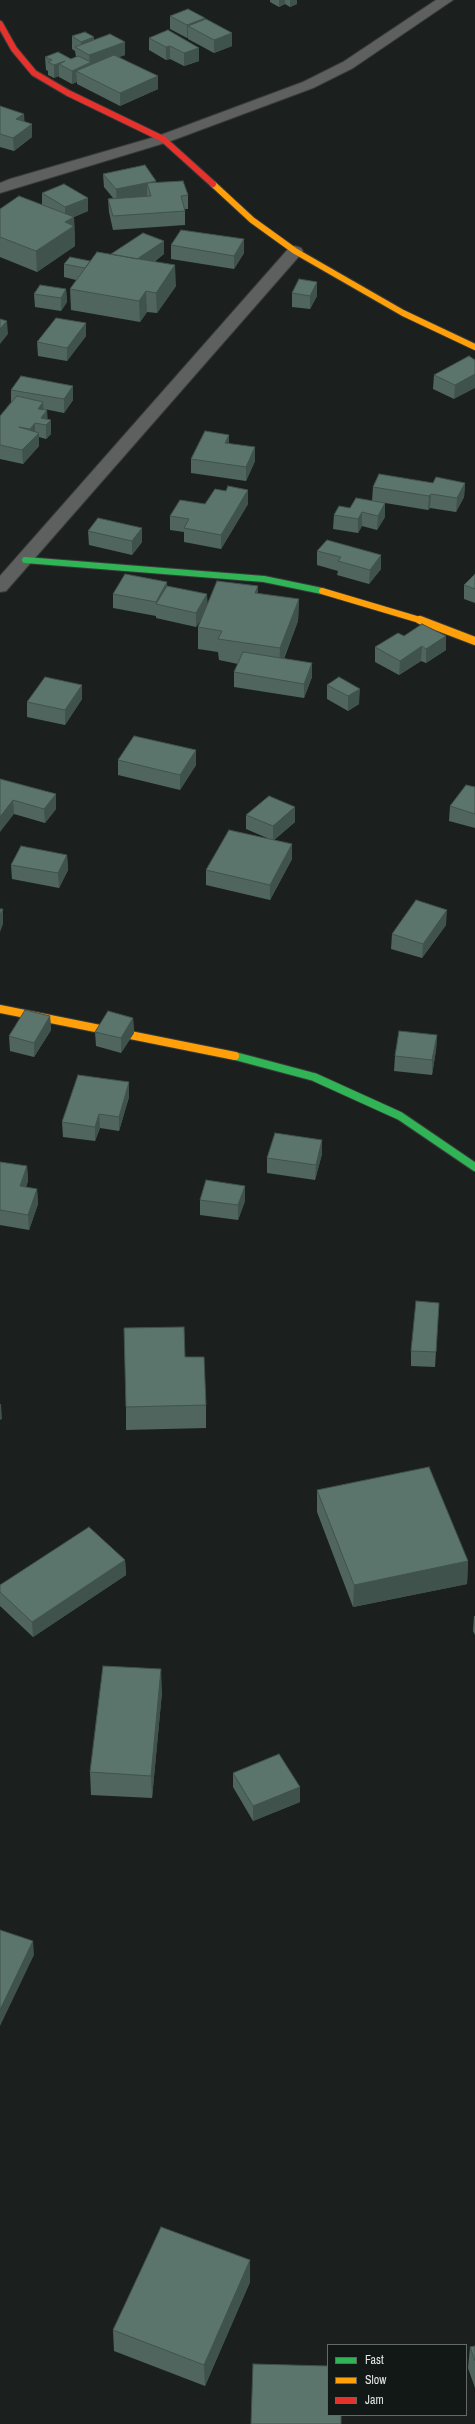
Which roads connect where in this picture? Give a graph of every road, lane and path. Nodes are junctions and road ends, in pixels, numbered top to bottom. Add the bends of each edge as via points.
1 (446, 0) edge
2 (0, 24) edge
3 (163, 139) junction
4 (0, 188) edge
5 (295, 251) junction
6 (475, 347) edge
7 (24, 560) junction
8 (0, 587) edge
9 (475, 641) edge
10 (0, 1009) edge
11 (475, 1167) edge

1 - 3 street via 348,65 308,85
2 - 3 street via 14,49 34,73 68,93
3 - 4 street
3 - 5 street via 252,220
5 - 6 street via 403,313
5 - 7 street
7 - 8 street
7 - 9 street via 264,579 322,591 413,617
10 - 11 street via 245,1058 314,1077 400,1116

